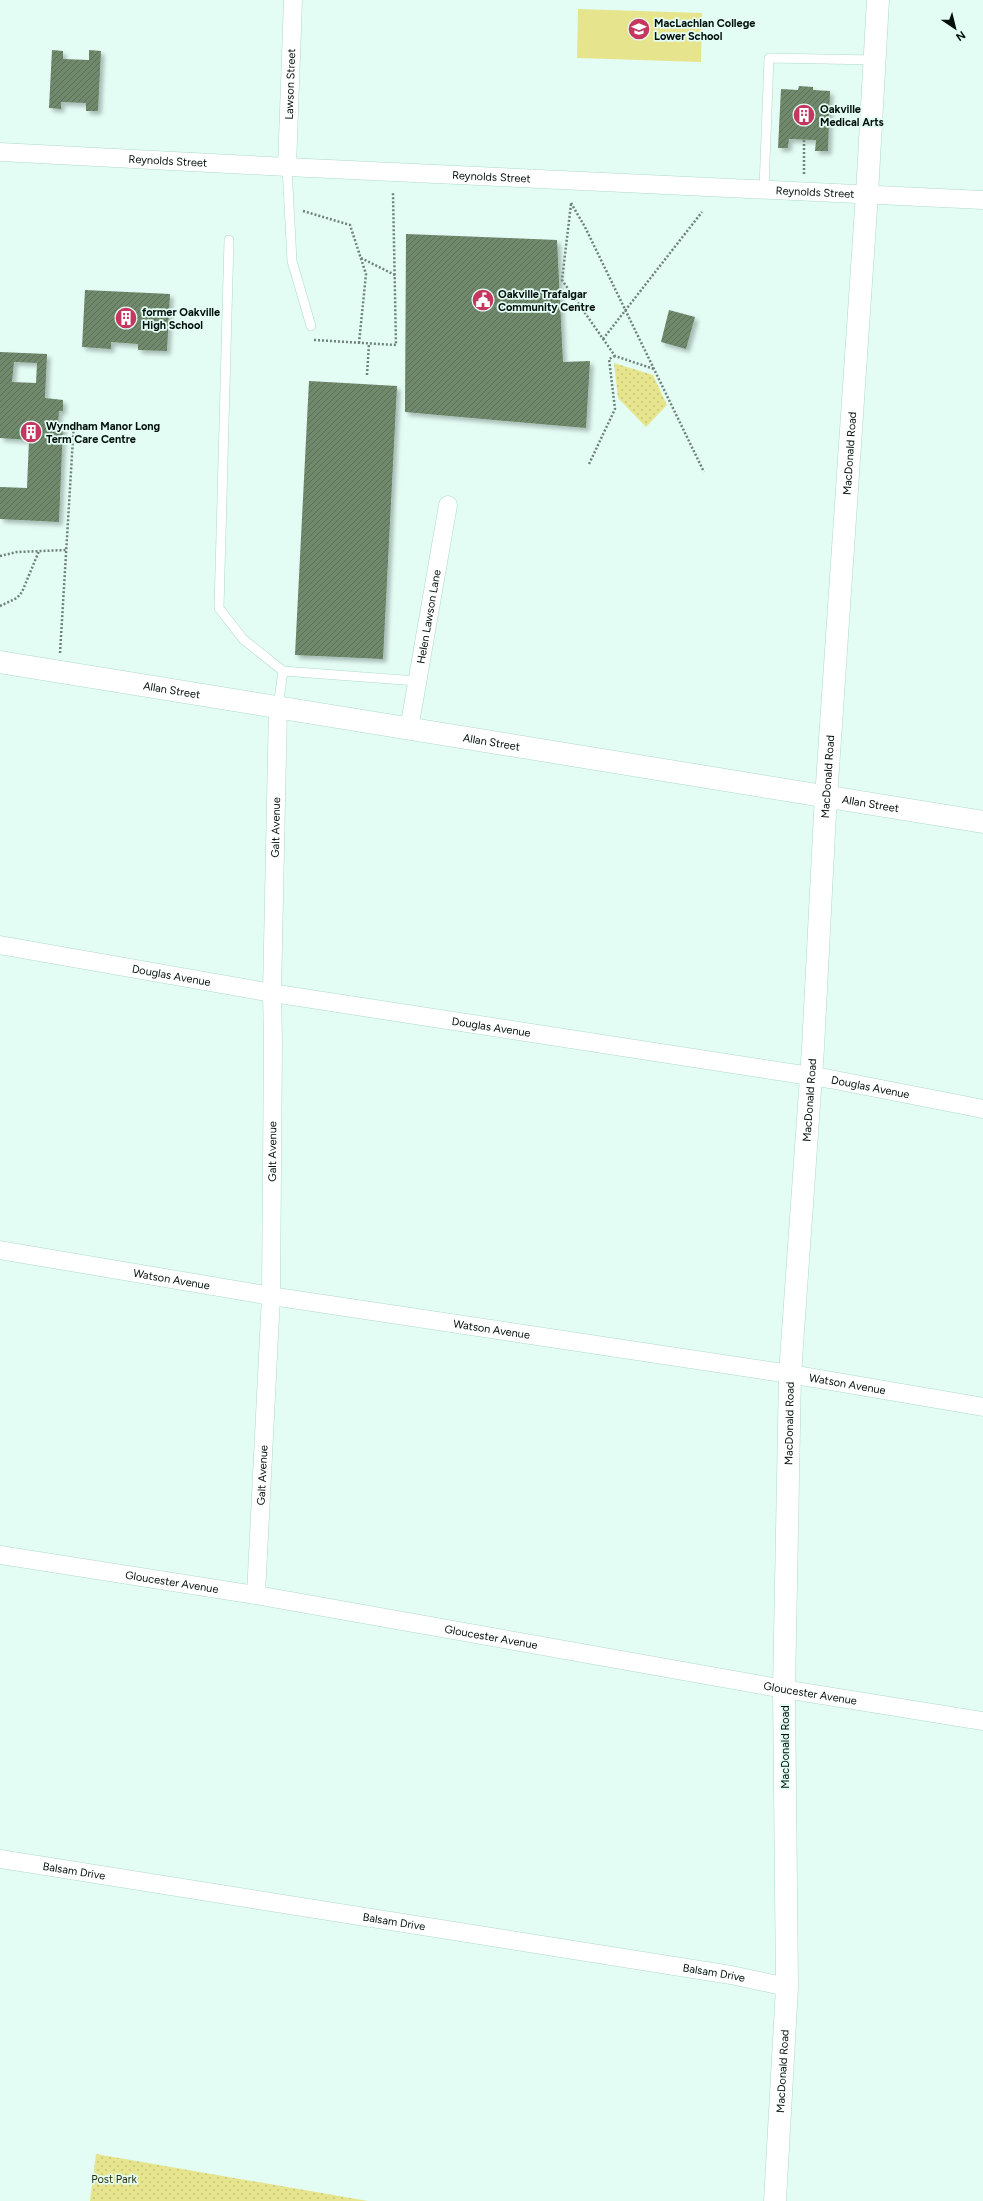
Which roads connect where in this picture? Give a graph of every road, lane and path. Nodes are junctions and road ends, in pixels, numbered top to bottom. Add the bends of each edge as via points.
1 (293, 0) edge
2 (878, 0) edge
3 (875, 60) junction
4 (804, 140) dead end
5 (0, 152) edge
6 (287, 167) junction
7 (764, 188) junction
8 (804, 191) junction
9 (393, 193) dead end
10 (867, 194) junction
11 (983, 200) edge
12 (302, 204) dead end
13 (702, 212) dead end
14 (229, 240) dead end
15 (360, 258) junction
16 (395, 275) junction
17 (626, 311) junction
18 (311, 326) dead end
19 (603, 339) junction
20 (311, 340) dead end
21 (359, 343) junction
22 (369, 344) junction
23 (615, 356) junction
24 (654, 369) junction
25 (367, 375) dead end
26 (74, 422) dead end
27 (589, 464) dead end
28 (704, 472) dead end
29 (448, 506) dead end
30 (66, 550) junction
31 (39, 551) junction
32 (0, 556) edge
33 (0, 606) edge
34 (0, 662) edge
35 (283, 671) junction
36 (59, 672) junction
37 (417, 681) junction
38 (278, 707) junction
39 (409, 729) junction
40 (827, 796) junction
41 (983, 822) edge
42 (0, 945) edge
43 (272, 993) junction
44 (810, 1076) junction
45 (983, 1109) edge
46 (0, 1250) edge
47 (271, 1296) junction
48 (790, 1374) junction
49 (983, 1407) edge
50 (0, 1555) edge
51 (256, 1595) junction
52 (784, 1689) junction
53 (983, 1721) edge
54 (0, 1859) edge
55 (787, 1987) junction
56 (775, 2201) edge

1 - 6 street, Lawson Street
2 - 3 street, MacDonald Road
3 - 7 lane via 769,58
3 - 10 street, MacDonald Road
4 - 8 path
5 - 6 street, Reynolds Street
6 - 7 street, Reynolds Street
6 - 18 lane via 292,261
7 - 8 street, Reynolds Street
8 - 10 street, Reynolds Street
9 - 16 path
10 - 11 street, Reynolds Street
10 - 40 street, MacDonald Road
12 - 15 path via 302,210 350,226
13 - 17 path
14 - 35 lane via 219,608 243,639
15 - 16 path
15 - 21 path via 366,274
16 - 22 path via 396,345
17 - 19 path
17 - 19 path via 571,203 562,280
17 - 24 path
19 - 23 path
20 - 21 path
21 - 22 path
22 - 25 path
23 - 24 path
23 - 27 path via 609,359 615,409
24 - 28 path
26 - 30 path
29 - 37 street, Helen Lawson Lane
30 - 31 path
30 - 36 path
31 - 32 path
31 - 33 path via 22,592 17,598
34 - 36 street, Allan Street
35 - 37 lane
35 - 38 lane
36 - 38 street, Allan Street
37 - 39 street, Helen Lawson Lane
38 - 39 street, Allan Street
38 - 43 street, Galt Avenue
39 - 40 street, Allan Street
40 - 41 street, Allan Street
40 - 44 street, MacDonald Road
42 - 43 street, Douglas Avenue
43 - 44 street, Douglas Avenue
43 - 47 street, Galt Avenue via 274,1042
44 - 45 street, Douglas Avenue
44 - 48 street, MacDonald Road
46 - 47 street, Watson Avenue
47 - 48 street, Watson Avenue
47 - 51 street, Galt Avenue
48 - 49 street, Watson Avenue
48 - 52 street, MacDonald Road
50 - 51 street, Gloucester Avenue
51 - 52 street, Gloucester Avenue
52 - 53 street, Gloucester Avenue
52 - 55 street, MacDonald Road
54 - 55 street, Balsam Drive via 723,1974
55 - 56 street, MacDonald Road

